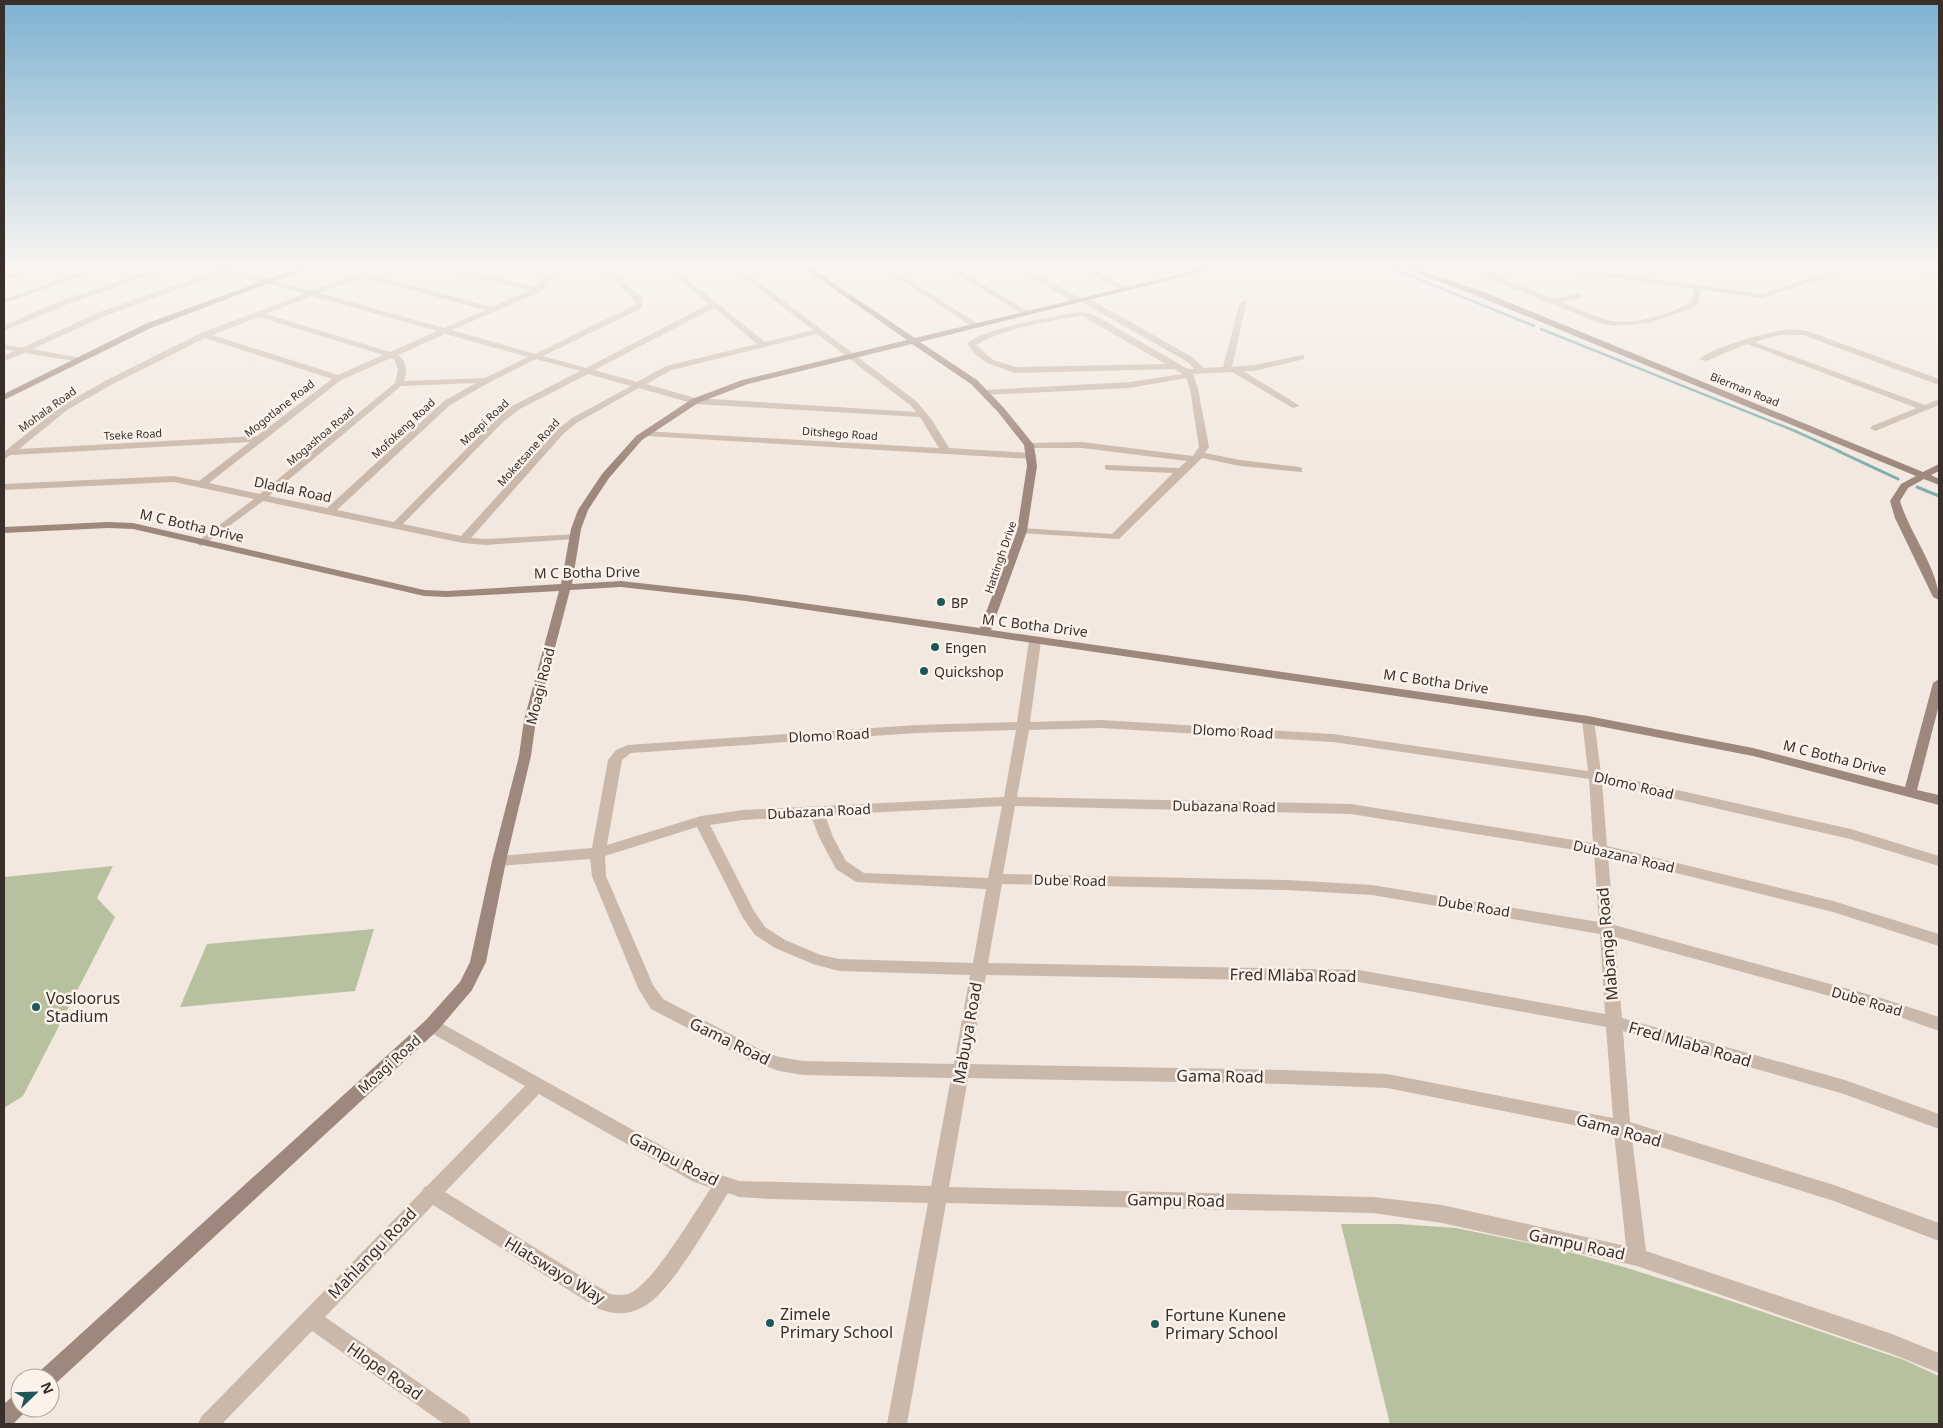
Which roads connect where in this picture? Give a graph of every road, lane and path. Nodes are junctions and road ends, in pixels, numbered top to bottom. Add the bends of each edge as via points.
1 (62, 333) edge
2 (134, 333) edge
3 (210, 333) edge
4 (320, 333) edge
5 (438, 333) edge
6 (448, 333) edge
7 (584, 333) edge
8 (660, 333) edge
9 (749, 333) edge
10 (813, 333) edge
11 (822, 333) edge
12 (902, 333) edge
13 (944, 333) edge
14 (1000, 333) edge
15 (1120, 333) edge
16 (1141, 333) edge
17 (1238, 333) edge
18 (1576, 333) edge
19 (1577, 333) edge
20 (1774, 333) edge
21 (1802, 333) edge
22 (204, 335) junction
23 (913, 340) junction
24 (1748, 342) junction
25 (764, 345) junction
26 (4, 347) edge
27 (22, 350) junction
28 (391, 354) junction
29 (853, 355) junction
30 (536, 357) junction
31 (1301, 357) dead end
32 (4, 359) edge
33 (1703, 359) dead end
34 (78, 360) junction
35 (1177, 366) junction
36 (1230, 369) junction
37 (1201, 370) junction
38 (584, 371) junction
39 (1188, 374) junction
40 (338, 378) junction
41 (487, 380) junction
42 (1939, 382) edge
43 (399, 384) junction
44 (636, 386) junction
45 (985, 393) junction
46 (4, 397) edge
47 (696, 401) junction
48 (1939, 402) edge
49 (1296, 406) dead end
50 (1926, 408) junction
51 (924, 415) junction
52 (1875, 428) dead end
53 (646, 432) junction
54 (258, 439) junction
55 (1028, 445) junction
56 (946, 451) junction
57 (7, 454) edge
58 (1032, 456) junction
59 (1197, 457) junction
60 (1108, 467) dead end
61 (1939, 467) edge
62 (1299, 470) dead end
63 (1181, 471) junction
64 (1925, 474) junction
65 (1939, 480) edge
66 (203, 483) junction
67 (4, 487) edge
68 (263, 497) junction
69 (330, 511) junction
70 (396, 526) junction
71 (4, 530) edge
72 (1022, 532) junction
73 (574, 536) junction
74 (463, 540) junction
75 (202, 543) junction
76 (566, 586) junction
77 (1939, 598) edge
78 (984, 634) junction
79 (1035, 641) junction
80 (1939, 683) edge
81 (1588, 720) junction
82 (1023, 726) junction
83 (1595, 776) junction
84 (1910, 792) junction
85 (1939, 800) edge
86 (1008, 801) junction
87 (816, 811) junction
88 (701, 821) junction
89 (1599, 849) junction
90 (599, 853) junction
91 (499, 861) junction
92 (1939, 861) edge
93 (994, 881) junction
94 (1606, 929) junction
95 (1939, 940) edge
96 (979, 968) junction
97 (1614, 1022) junction
98 (1939, 1024) edge
99 (432, 1025) junction
100 (960, 1070) junction
101 (538, 1084) junction
102 (1939, 1121) edge
103 (1622, 1127) junction
104 (723, 1185) junction
105 (430, 1193) junction
106 (937, 1195) junction
107 (1939, 1232) edge
108 (1637, 1257) junction
109 (310, 1318) junction
110 (1939, 1363) edge
111 (59, 1368) edge
112 (208, 1424) edge
113 (461, 1424) edge
114 (897, 1424) edge

1 - 27 street
2 - 34 street
3 - 22 street, Mohala Road
4 - 28 street
5 - 28 street, Mogotlane Road
6 - 30 street
7 - 30 street, Mofokeng Road
8 - 38 street, Moepi Road
9 - 25 street
10 - 25 street, Moketsane Road
11 - 29 street
12 - 23 street, Hattingh Drive
13 - 23 street, Moagi Road
14 - 35 street via 971,344 986,358 1015,370
15 - 35 street
16 - 37 street via 1189,359
17 - 36 street
18 - 64 street, Bierman Road
19 - 64 street, Bierman Road
20 - 24 street
21 - 42 street
22 - 40 street
22 - 57 street, Mohala Road via 75,400
23 - 29 street, Moagi Road
23 - 45 street, Hattingh Drive
24 - 33 street
24 - 50 street
25 - 44 street, Moketsane Road via 677,366
26 - 27 street
27 - 32 street
27 - 34 street
28 - 40 street, Mogotlane Road
28 - 43 street via 400,361 402,375
29 - 47 street, Moagi Road via 745,382
29 - 51 street
30 - 38 street
30 - 41 street, Mofokeng Road
31 - 36 street via 1254,368
34 - 46 street
35 - 39 street
36 - 37 street
36 - 49 street
37 - 39 street
38 - 44 street
38 - 70 street, Moepi Road via 508,412
39 - 45 street via 1130,385
39 - 59 street via 1204,437 1204,447
40 - 54 street, Mogotlane Road
41 - 43 street
41 - 69 street, Mofokeng Road via 445,404
43 - 68 street, Mogashoa Road
44 - 47 street
44 - 74 street, Moketsane Road via 567,426
45 - 55 street, Hattingh Drive
47 - 51 street
47 - 53 street, Moagi Road
48 - 50 street
50 - 52 street
51 - 56 street
53 - 56 street, Ditshego Road
53 - 73 street, Moagi Road via 629,447 599,484
54 - 57 street, Tseke Road
54 - 66 street, Mogotlane Road
55 - 58 street, Hattingh Drive
55 - 59 street via 1082,445
56 - 58 street, Ditshego Road
58 - 72 street, Hattingh Drive
59 - 62 street
59 - 63 street
60 - 63 street
61 - 64 street
63 - 72 street via 1115,537
64 - 65 street, Bierman Road
64 - 77 street via 1904,486 1895,501
66 - 67 street, Dladla Road via 166,478
66 - 68 street, Dladla Road
68 - 69 street, Dladla Road
68 - 75 street, Mogashoa Road
69 - 70 street, Dladla Road
70 - 74 street, Dladla Road
71 - 75 street, M C Botha Drive via 127,526
72 - 78 street, Hattingh Drive
73 - 74 street, Dladla Road via 486,542
73 - 76 street, Moagi Road
75 - 76 street, M C Botha Drive via 424,593
76 - 78 street, M C Botha Drive via 621,584 682,590
76 - 91 street, Moagi Road via 530,720 525,756
78 - 79 street, M C Botha Drive
79 - 81 street, M C Botha Drive
79 - 82 street, Mabuya Road
80 - 84 street
81 - 83 street, Mabanga Road
81 - 84 street, M C Botha Drive via 1753,752
82 - 83 street, Dlomo Road via 1125,725 1333,738
82 - 86 street, Mabuya Road
82 - 90 street, Dlomo Road via 810,736 625,750 615,760
83 - 89 street, Mabanga Road
83 - 92 street, Dlomo Road via 1851,834
84 - 85 street, M C Botha Drive
86 - 87 street, Dubazana Road
86 - 89 street, Dubazana Road via 1351,809
86 - 93 street, Mabuya Road
87 - 88 street, Dubazana Road
87 - 93 street, Dube Road via 841,865 861,878
88 - 90 street, Dubazana Road
88 - 96 street, Fred Mlaba Road via 754,925 780,944 818,960 840,965
89 - 94 street, Mabanga Road
89 - 95 street, Dubazana Road via 1848,911
90 - 91 street, Dubazana Road
90 - 100 street, Gama Road via 597,869 602,884 648,993 663,1008 759,1056 792,1067
91 - 99 street, Moagi Road via 474,972
93 - 94 street, Dube Road via 1354,888
93 - 96 street, Mabuya Road
94 - 97 street, Mabanga Road
94 - 98 street, Dube Road via 1869,1000
96 - 97 street, Fred Mlaba Road via 1366,977
96 - 100 street, Mabuya Road
97 - 102 street, Fred Mlaba Road via 1846,1087
97 - 103 street, Mabanga Road
99 - 101 street, Gampu Road
99 - 111 street, Moagi Road
100 - 103 street, Gama Road via 1374,1080
100 - 106 street, Mabuya Road
101 - 104 street, Gampu Road via 698,1175
101 - 105 street, Mahlangu Road
103 - 107 street, Gama Road via 1834,1192
103 - 108 street, Mabanga Road
104 - 105 street, Hlatswayo Way via 663,1273 644,1295 634,1302 617,1305 606,1302
104 - 106 street, Gampu Road via 772,1191
105 - 109 street, Mahlangu Road
106 - 108 street, Gampu Road via 1373,1205 1442,1214
106 - 114 street, Mabuya Road
108 - 110 street, Gampu Road
109 - 112 street, Mahlangu Road
109 - 113 street, Hlope Road

